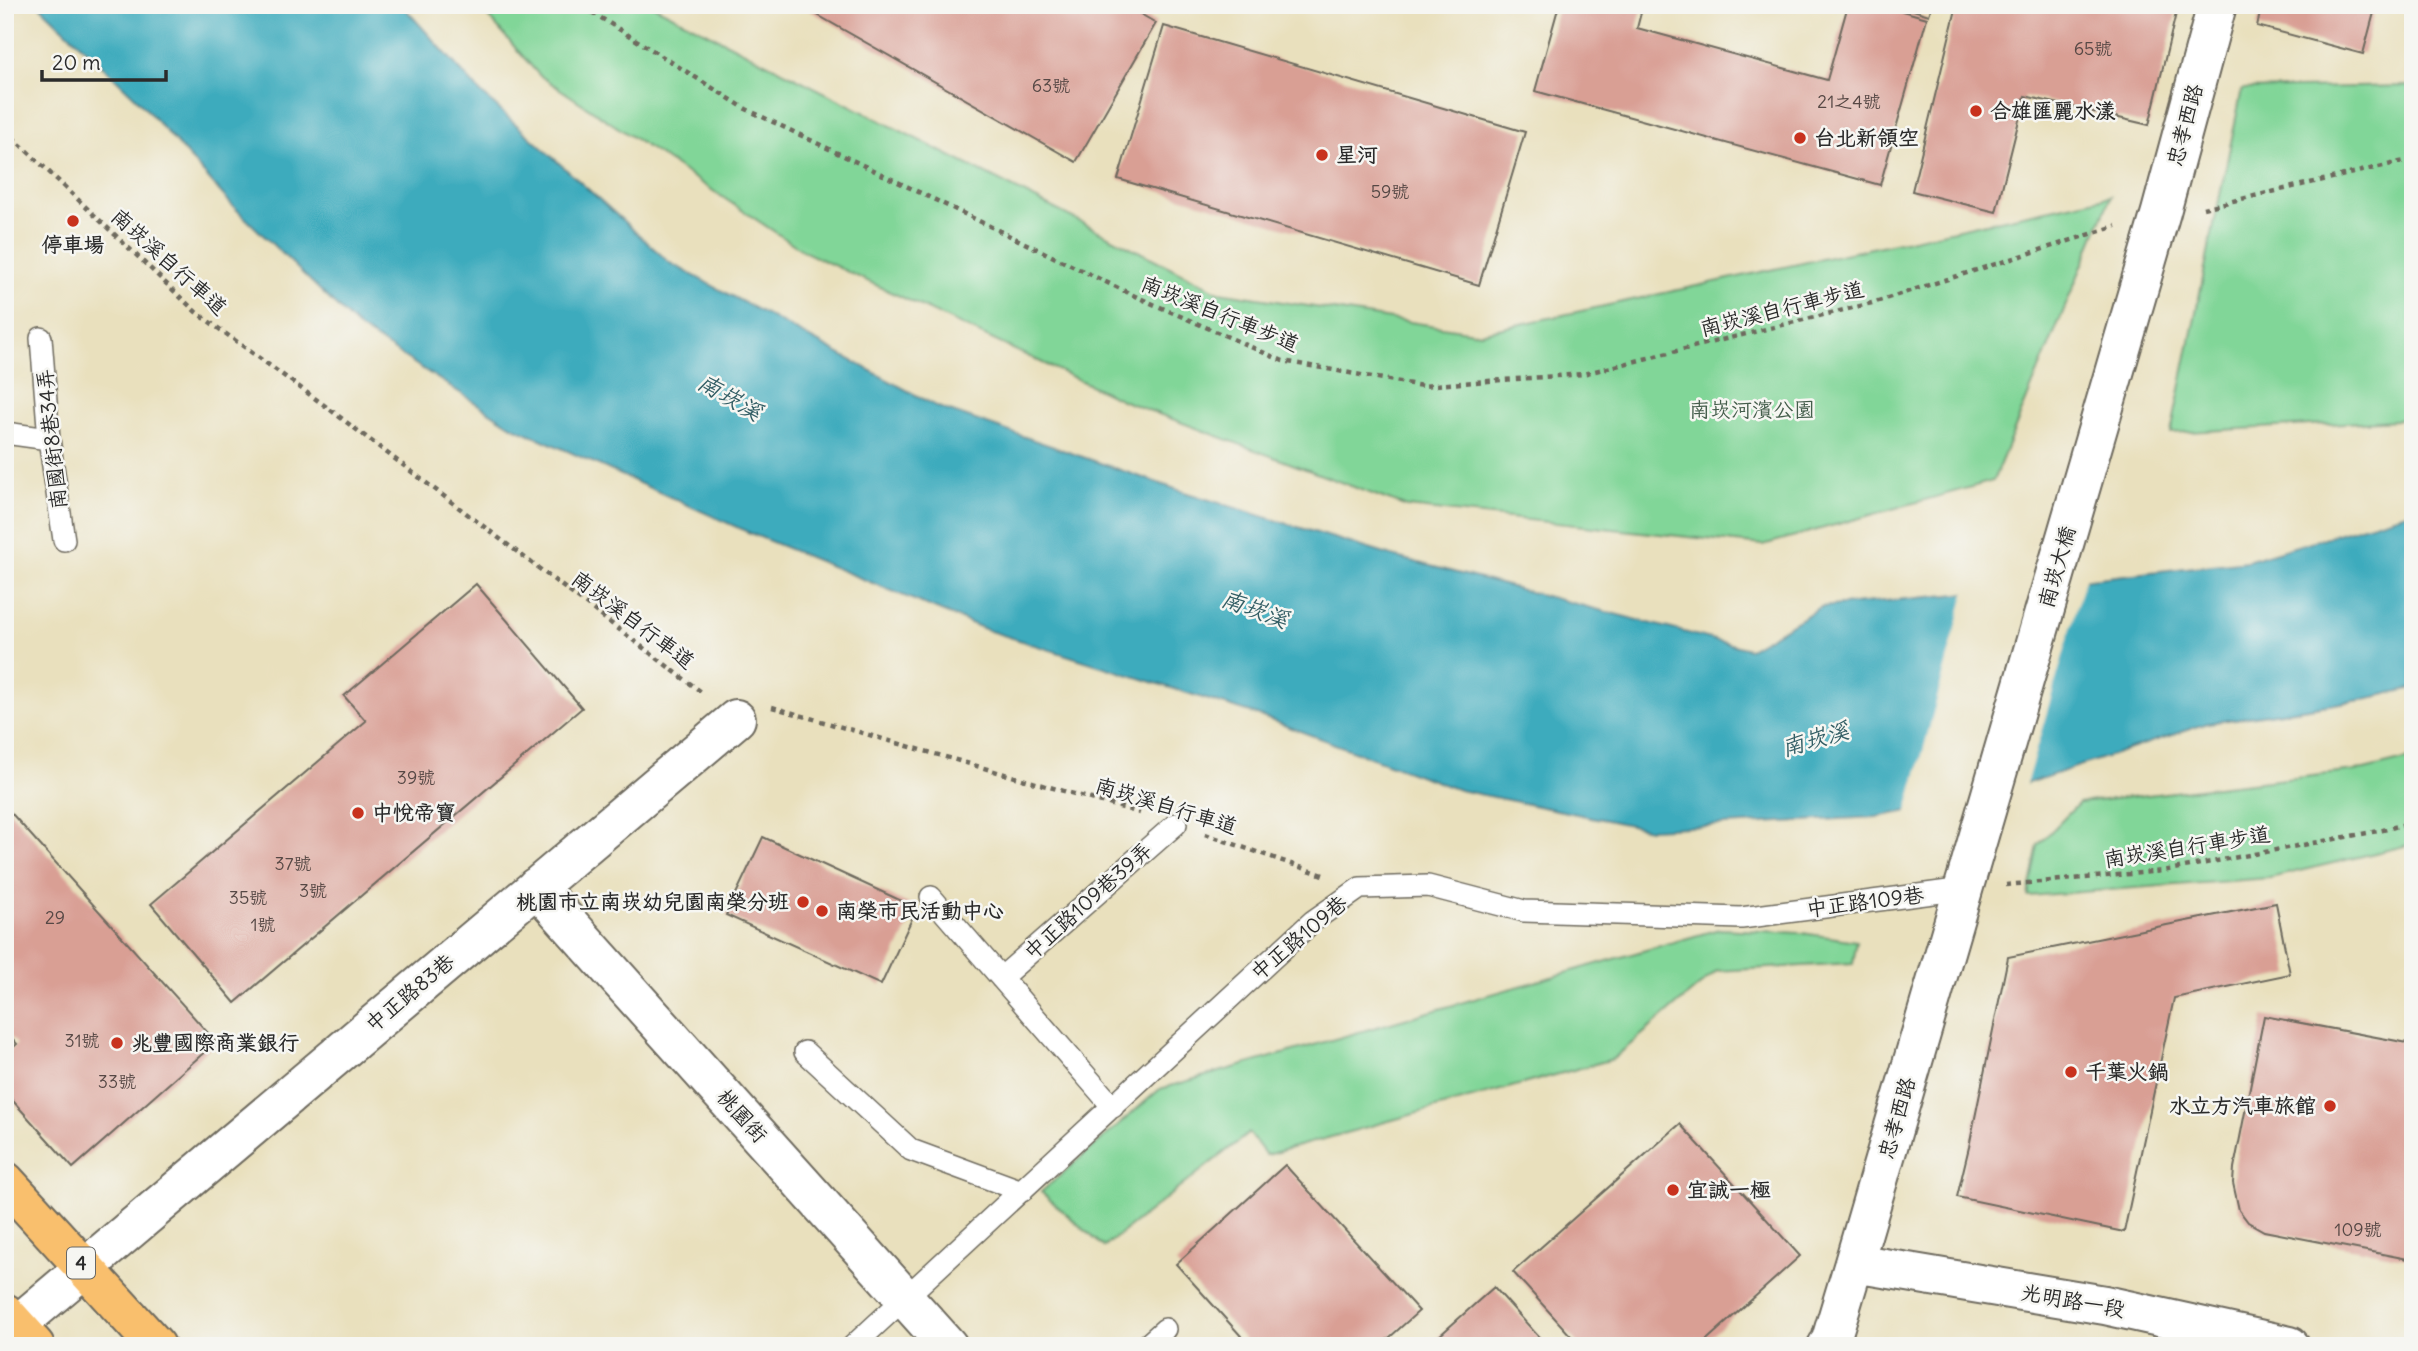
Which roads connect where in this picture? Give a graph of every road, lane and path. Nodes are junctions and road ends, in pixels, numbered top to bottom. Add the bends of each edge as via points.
1 (586, 5) edge
2 (2217, 5) edge
3 (5, 131) edge
4 (2413, 159) edge
5 (2195, 209) dead end
6 (2117, 226) dead end
7 (2151, 245) joint
8 (41, 338) dead end
9 (5, 433) edge
10 (49, 439) junction
11 (64, 540) dead end
12 (736, 719) junction
13 (2413, 822) edge
14 (1175, 824) junction
15 (536, 887) junction
16 (1360, 888) junction
17 (1964, 889) junction
18 (931, 897) dead end
19 (1001, 978) junction
20 (805, 1052) dead end
21 (1113, 1107) junction
22 (5, 1181) edge
23 (1022, 1191) junction
24 (1854, 1263) junction
25 (84, 1267) junction
26 (906, 1298) junction
27 (1165, 1329) dead end
28 (16, 1330) edge
29 (156, 1346) edge
30 (853, 1346) edge
31 (948, 1346) edge
32 (1146, 1346) edge
33 (1827, 1346) edge
34 (2290, 1346) edge

1 - 6 path, 南崁溪自行車步道 via 747,109 1137,298 1283,361 1422,386 1583,374 1872,303
2 - 7 street, 忠孝西路
3 - 12 path, 南崁溪自行車道 via 196,312
4 - 5 path
7 - 17 street, 南崁大橋
8 - 10 lane, 南國街8巷34弄
9 - 10 lane
10 - 11 lane, 南國街8巷34弄
12 - 14 path, 南崁溪自行車道 via 760,703
12 - 15 street, 中正路83巷
13 - 17 path, 南崁溪自行車步道 via 2163,871
14 - 16 path, 南崁溪自行車道
14 - 19 lane, 中正路109巷39弄
15 - 25 street, 中正路83巷
15 - 26 street, 桃園街
16 - 17 lane, 中正路109巷 via 1428,886 1524,911 1741,918
16 - 21 lane, 中正路109巷 via 1313,921
17 - 24 street, 忠孝西路
18 - 19 lane
19 - 21 lane
20 - 23 lane via 911,1150
21 - 23 lane, 中正路109巷
22 - 25 main road, 4
23 - 26 lane, 中正路109巷
24 - 33 street, 忠孝西路
24 - 34 street, 光明路一段 via 2105,1305
25 - 28 street, 中正路83巷
25 - 29 main road, 4
26 - 30 lane, 中正路109巷
26 - 31 street, 桃園街
27 - 32 lane

